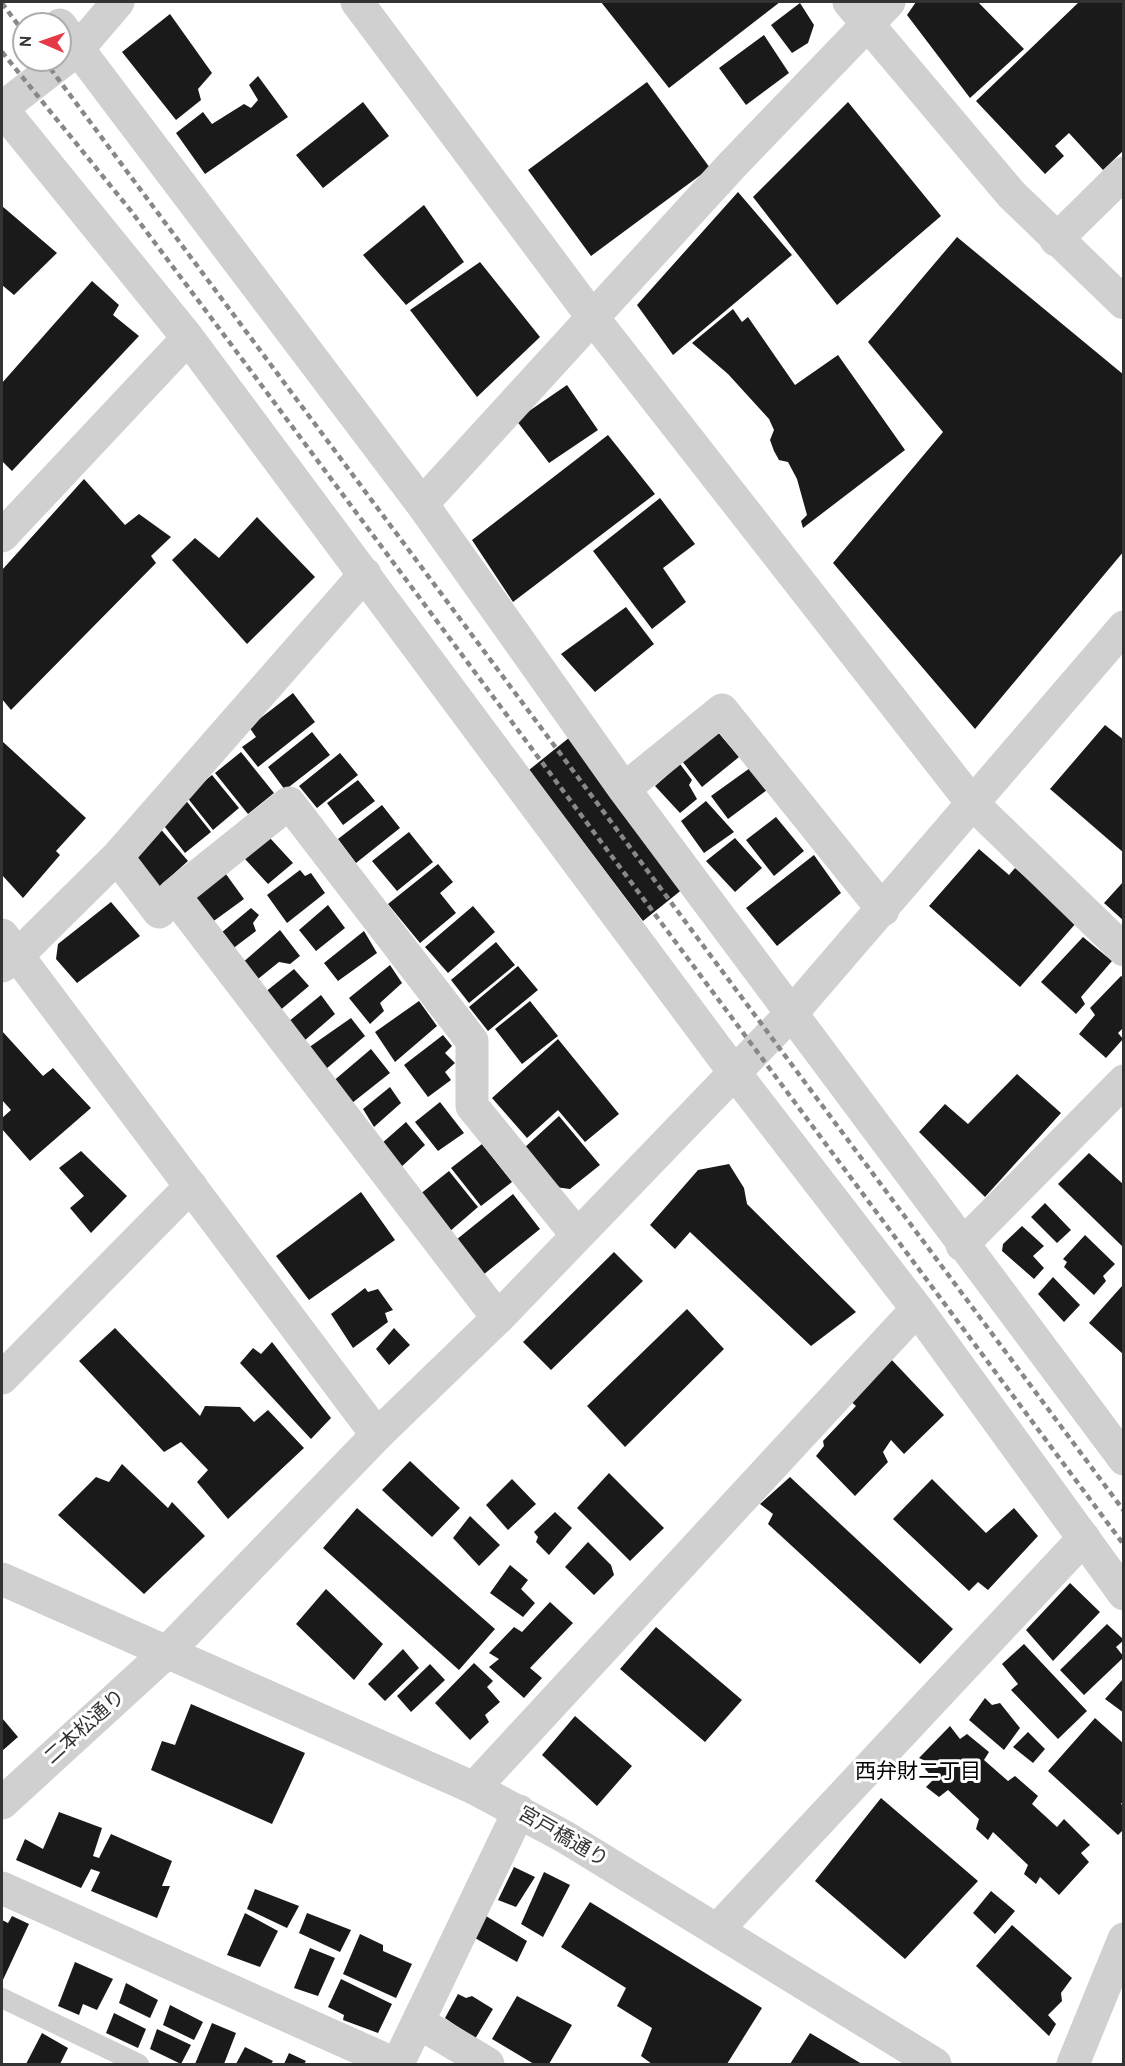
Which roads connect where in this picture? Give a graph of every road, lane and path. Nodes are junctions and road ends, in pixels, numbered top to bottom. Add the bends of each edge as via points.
1 (118, 2) edge
2 (357, 2) edge
3 (889, 2) edge
4 (858, 13) edge
5 (72, 29) edge
6 (72, 41) edge
7 (33, 72) edge
8 (2, 108) edge
9 (1124, 173) edge
10 (1056, 240) junction
11 (1124, 303) edge
12 (593, 318) junction
13 (188, 338) junction
14 (422, 504) junction
15 (2, 536) edge
16 (365, 574) junction
17 (1124, 627) edge
18 (624, 789) junction
19 (973, 804) junction
20 (117, 857) junction
21 (174, 895) junction
22 (883, 910) junction
23 (1124, 950) edge
24 (7, 952) edge
25 (791, 1014) junction
26 (734, 1072) junction
27 (1124, 1081) edge
28 (191, 1185) junction
29 (578, 1235) junction
30 (962, 1245) junction
31 (917, 1309) junction
32 (498, 1318) junction
33 (2, 1378) edge
34 (377, 1435) junction
35 (1124, 1459) edge
36 (1084, 1538) junction
37 (2, 1580) edge
38 (1124, 1594) edge
39 (168, 1651) junction
40 (474, 1788) junction
41 (2, 1803) edge
42 (519, 1811) junction
43 (2, 1888) edge
44 (717, 1930) junction
45 (1124, 1938) edge
46 (2, 1998) edge
47 (418, 2022) junction
48 (341, 2053) edge
49 (139, 2064) edge
50 (488, 2064) edge
51 (935, 2064) edge
52 (1073, 2064) edge

1 - 5 street
2 - 12 street
3 - 4 street
4 - 10 street via 979,159
4 - 12 street via 733,164
6 - 14 street
7 - 8 street
8 - 13 street
9 - 10 street
10 - 11 street
12 - 14 street
12 - 19 street
13 - 15 street
13 - 16 street
14 - 18 street
16 - 20 street
16 - 26 street
17 - 19 street, 二本松通り
18 - 22 street via 722,710
18 - 25 street
19 - 22 street, 二本松通り
19 - 23 street
20 - 21 street via 159,912
20 - 24 street
21 - 29 street via 289,803 472,1041 472,1106
21 - 32 street
22 - 25 street, 二本松通り
24 - 28 street
25 - 26 street, 二本松通り
25 - 30 street
26 - 29 street, 二本松通り
26 - 31 street
27 - 30 street
28 - 33 street
28 - 34 street
29 - 32 street, 二本松通り
30 - 35 street
31 - 36 street
31 - 40 street
32 - 34 street, 二本松通り
34 - 39 street, 二本松通り
36 - 38 street
36 - 44 street
37 - 39 street, 宮戸橋通り
39 - 40 street, 宮戸橋通り
39 - 41 street, 二本松通り
40 - 42 street, 宮戸橋通り
42 - 44 street, 宮戸橋通り
42 - 47 street
43 - 48 street
44 - 51 street, 宮戸橋通り
45 - 52 street
46 - 49 lane
47 - 48 street via 396,2061
47 - 50 street

